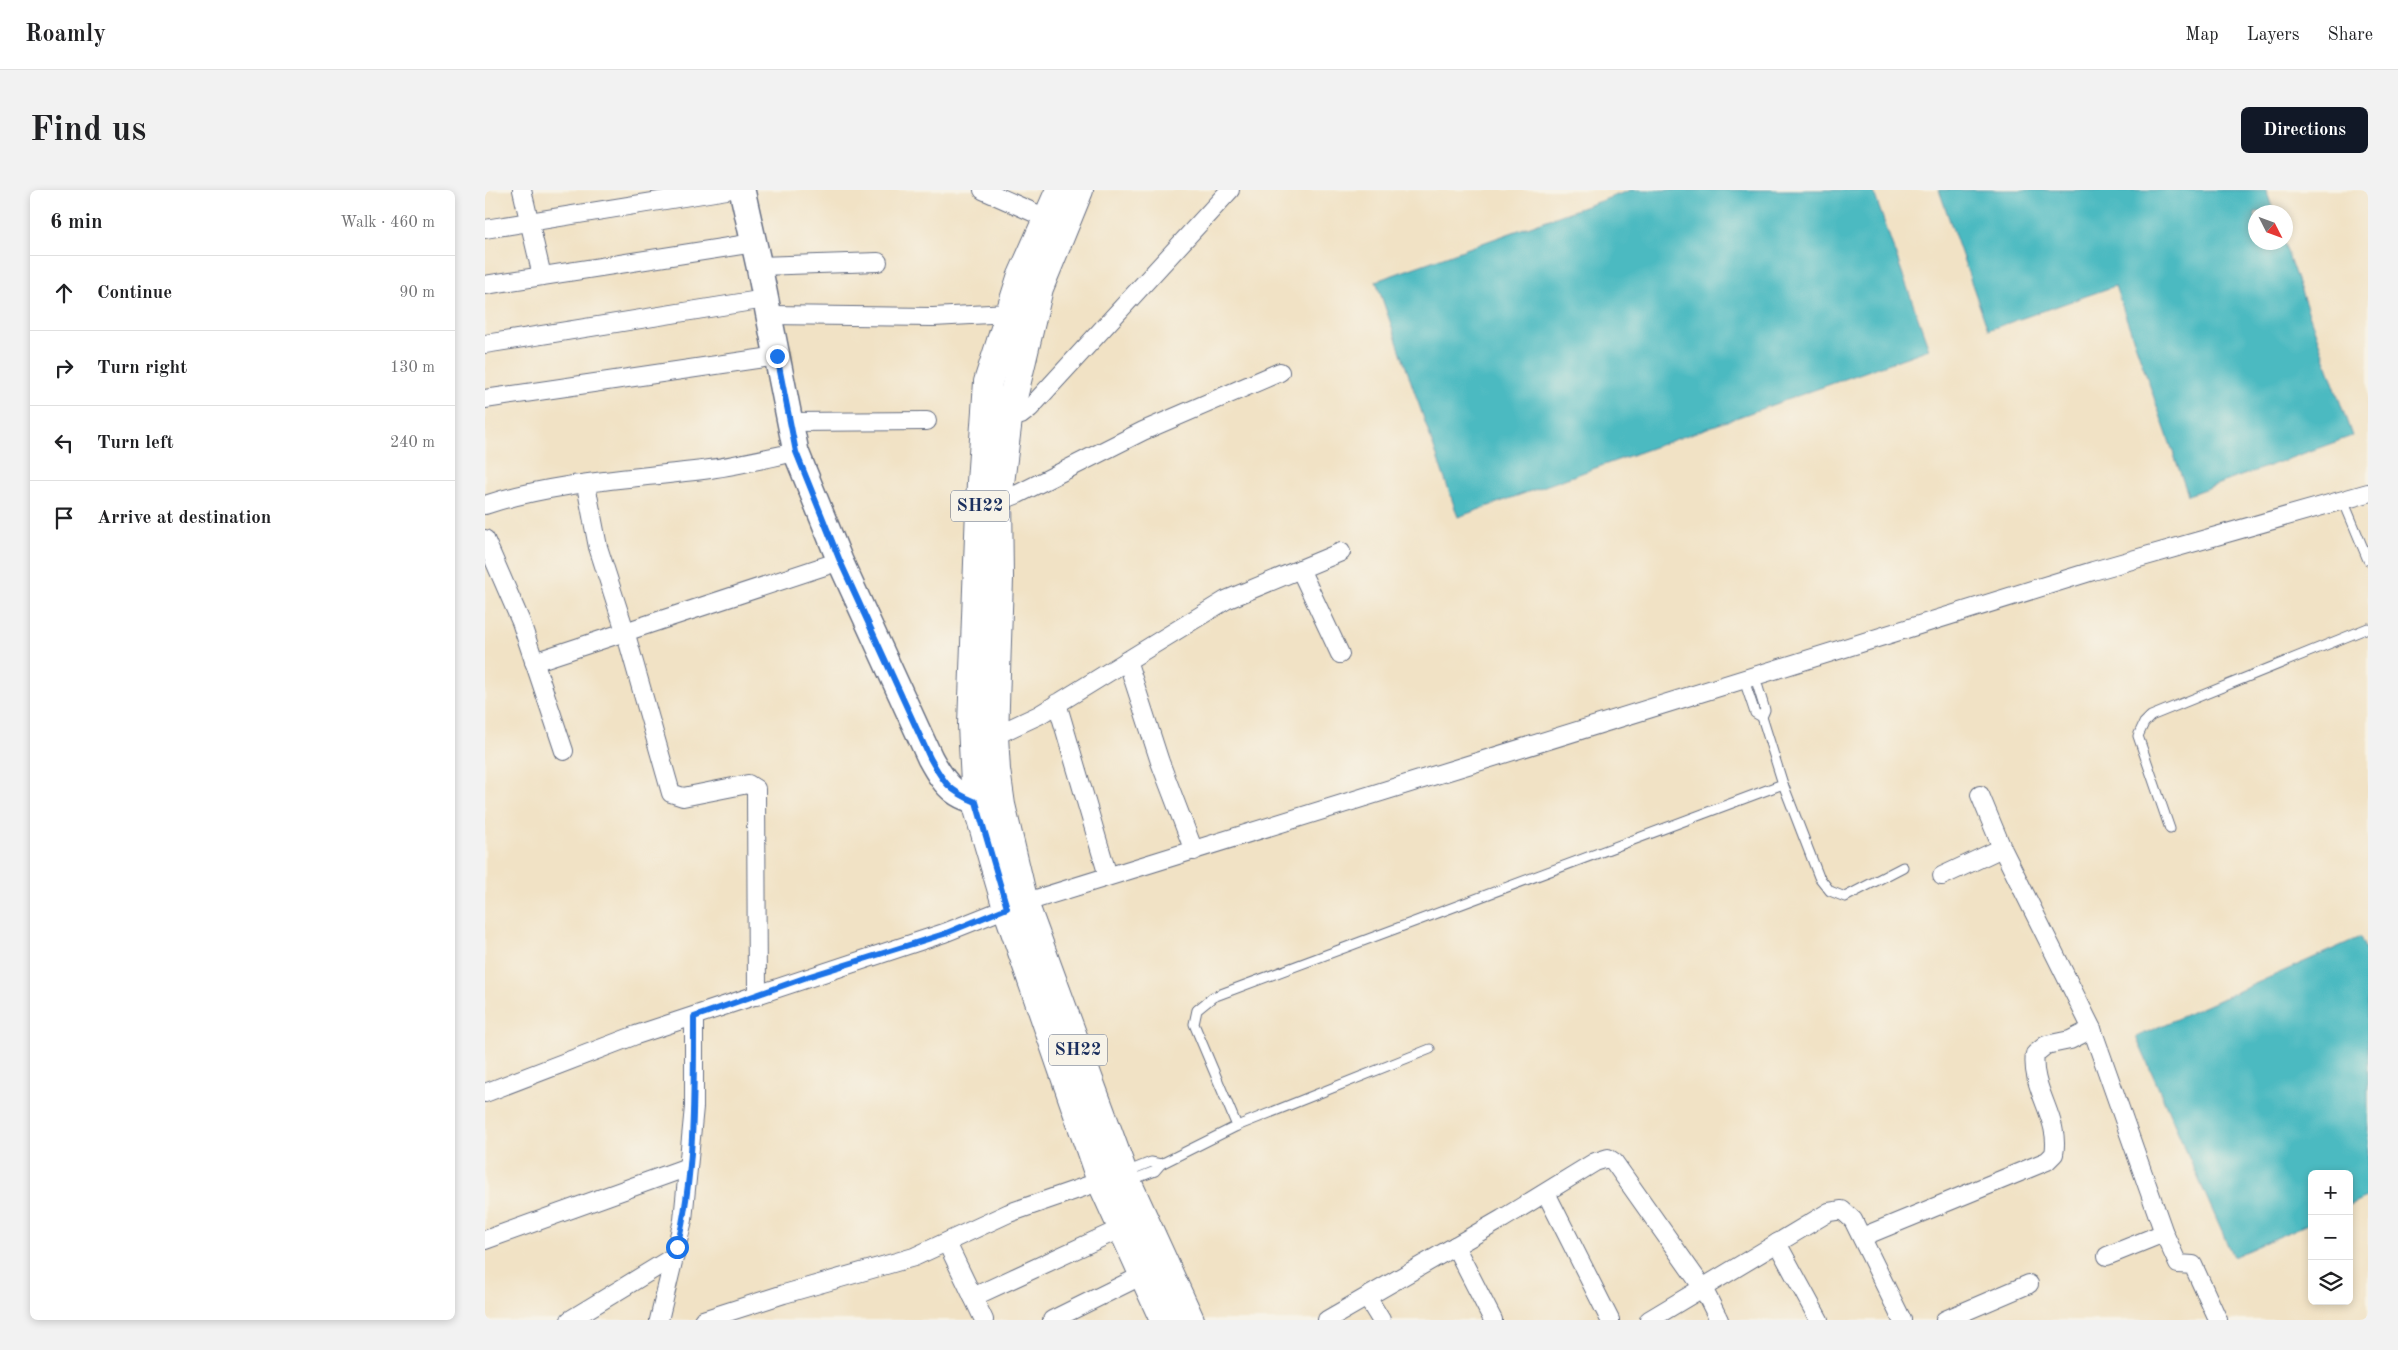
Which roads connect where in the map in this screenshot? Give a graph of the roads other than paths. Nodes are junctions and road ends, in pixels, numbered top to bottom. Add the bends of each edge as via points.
1 (522, 190) edge
2 (727, 190) edge
3 (741, 190) edge
4 (983, 190) edge
5 (1060, 190) edge
6 (1079, 190) edge
7 (1230, 190) edge
8 (1047, 218) junction
9 (529, 221) junction
10 (485, 229) edge
11 (756, 254) junction
12 (877, 262) dead end
13 (542, 276) junction
14 (485, 285) edge
15 (767, 307) junction
16 (1009, 313) junction
17 (485, 344) edge
18 (777, 356) junction
19 (1280, 372) dead end
20 (485, 398) edge
21 (1007, 419) junction
22 (927, 421) dead end
23 (790, 422) junction
24 (796, 452) junction
25 (586, 484) junction
26 (2368, 493) edge
27 (989, 500) junction
28 (2343, 500) junction
29 (485, 505) edge
30 (485, 539) edge
31 (1341, 552) dead end
32 (2368, 560) edge
33 (840, 561) junction
34 (1300, 569) junction
35 (2368, 628) edge
36 (625, 631) junction
37 (1340, 654) dead end
38 (1127, 660) junction
39 (535, 662) junction
40 (1750, 679) junction
41 (1057, 703) junction
42 (994, 736) junction
43 (564, 750) dead end
44 (1783, 784) junction
45 (1980, 795) dead end
46 (989, 804) junction
47 (2171, 829) dead end
48 (2003, 848) junction
49 (1194, 851) junction
50 (1903, 867) dead end
51 (1108, 876) junction
52 (1941, 876) dead end
53 (1015, 906) junction
54 (757, 996) junction
55 (694, 1017) junction
56 (2092, 1029) junction
57 (1430, 1049) dead end
58 (485, 1093) edge
59 (1237, 1126) junction
60 (688, 1167) junction
61 (1117, 1179) junction
62 (1546, 1193) junction
63 (1122, 1228) junction
64 (2164, 1233) junction
65 (1862, 1237) junction
66 (485, 1240) edge
67 (947, 1243) junction
68 (1777, 1243) junction
69 (1455, 1246) junction
70 (675, 1256) junction
71 (2107, 1256) dead end
72 (1143, 1275) junction
73 (2029, 1284) dead end
74 (1703, 1288) junction
75 (973, 1297) junction
76 (1367, 1297) junction
77 (570, 1320) edge
78 (659, 1320) edge
79 (703, 1320) edge
80 (984, 1320) edge
81 (1052, 1320) edge
82 (1165, 1320) edge
83 (1189, 1320) edge
84 (1327, 1320) edge
85 (1381, 1320) edge
86 (1493, 1320) edge
87 (1610, 1320) edge
88 (1649, 1320) edge
89 (1719, 1320) edge
90 (1819, 1320) edge
91 (1902, 1320) edge
92 (1945, 1320) edge
93 (2218, 1320) edge

1 - 9 street
2 - 9 street
3 - 11 main road
4 - 8 street
5 - 8 main road, SH22
6 - 21 main road, SH22 via 1039,288
7 - 21 street via 1030,408
8 - 16 main road, SH22
9 - 10 street
9 - 13 street
11 - 12 street
11 - 13 street
11 - 15 main road
13 - 14 street
15 - 16 street via 933,317
15 - 17 street via 658,314
15 - 18 main road
16 - 27 main road, SH22 via 989,382
18 - 20 street
18 - 23 main road
19 - 27 street via 1143,432 1018,494
21 - 27 main road, SH22
22 - 23 street
23 - 24 main road
24 - 25 street via 709,469
24 - 33 main road
25 - 29 street
25 - 36 street via 598,547
26 - 28 street
27 - 42 main road, SH22 via 999,578
27 - 46 main road, SH22 via 972,724
28 - 32 lane
28 - 40 street via 2093,571
30 - 39 street
31 - 34 street
33 - 36 street
33 - 46 main road via 943,782 956,794
34 - 37 street
34 - 38 street via 1226,600
35 - 47 lane via 2151,716 2144,723 2138,736
36 - 39 street
36 - 54 street via 671,793 683,797 748,784 756,789
38 - 41 street
38 - 49 street
39 - 43 street
40 - 44 lane via 1765,710 1762,717
40 - 49 street
41 - 42 street
41 - 51 street
42 - 46 main road, SH22
44 - 50 lane via 1819,877 1830,891 1845,897
44 - 59 lane via 1213,997 1197,1010 1194,1024
45 - 48 street
46 - 53 main road, SH22
48 - 52 street
48 - 56 street
49 - 51 street
51 - 53 street
53 - 54 street via 944,934
53 - 61 main road, SH22
54 - 55 street
55 - 58 street via 636,1035
55 - 60 street via 694,1108
56 - 64 street
56 - 65 street via 2070,1040 2046,1045 2035,1054 2036,1073 2056,1135 2054,1154 2047,1161
57 - 59 lane
59 - 61 lane via 1161,1164 1151,1162
60 - 66 street
60 - 70 street via 683,1220
61 - 63 main road, SH22
61 - 67 street via 1009,1213
61 - 83 main road, SH22
62 - 69 street
62 - 74 street via 1595,1162 1608,1158
62 - 87 street
63 - 72 main road, SH22
63 - 75 street
64 - 71 street
64 - 93 street via 2178,1264 2193,1265
65 - 68 street via 1853,1220 1842,1210 1837,1210
65 - 91 street
67 - 75 street
67 - 79 street via 881,1268
68 - 74 street
68 - 90 street
69 - 76 street
69 - 86 street
70 - 77 street
70 - 78 street
72 - 81 street
72 - 82 main road, SH22
73 - 92 street
74 - 88 street
74 - 89 street
75 - 80 street
76 - 84 street
76 - 85 street

